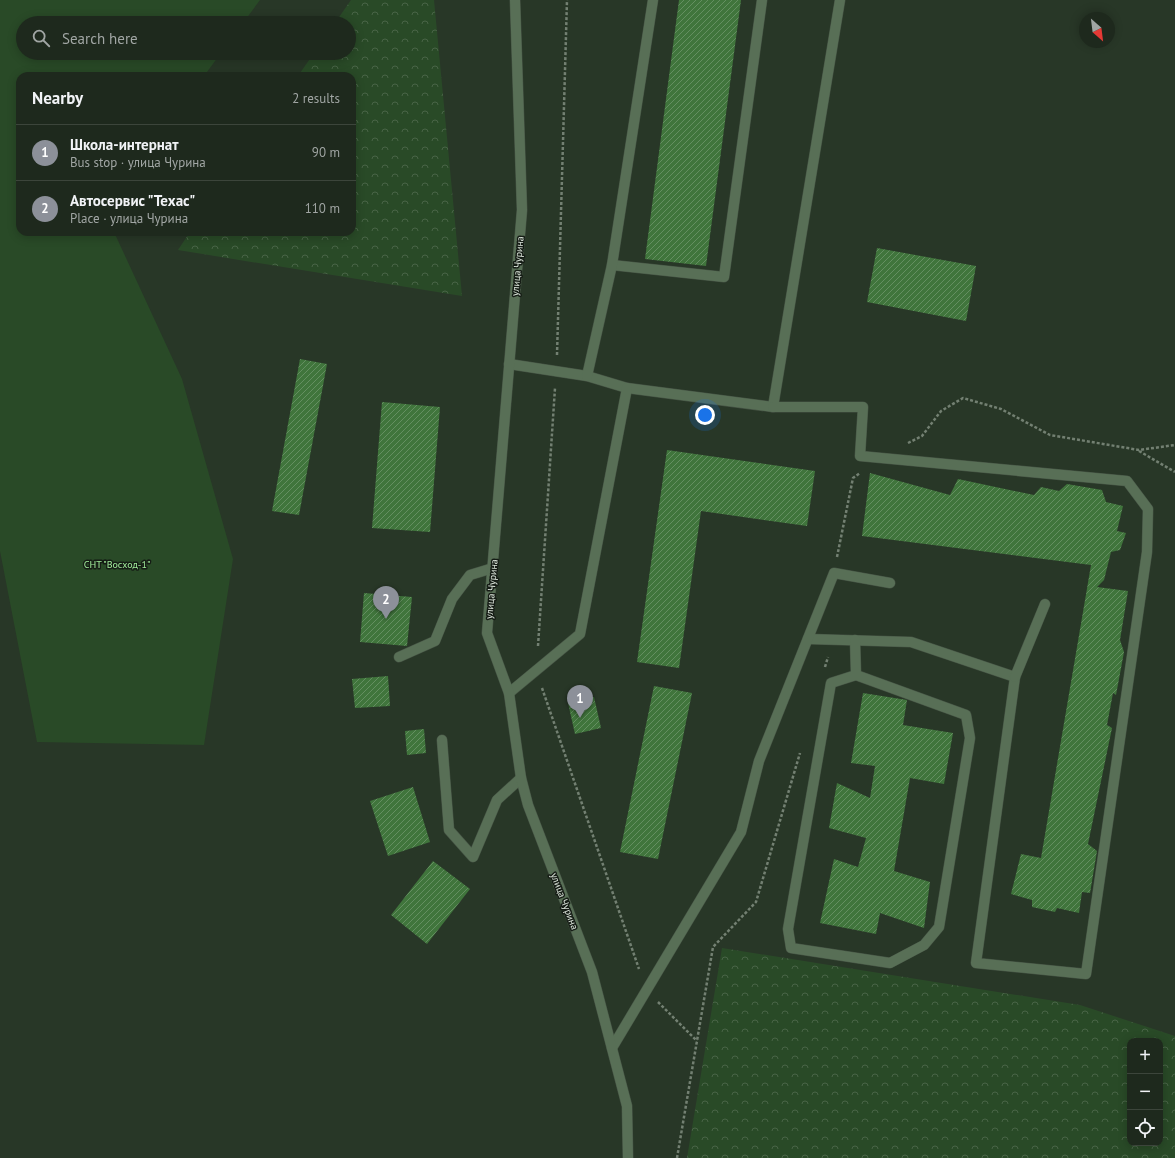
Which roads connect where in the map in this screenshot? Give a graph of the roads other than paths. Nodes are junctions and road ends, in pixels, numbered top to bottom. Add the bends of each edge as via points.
1 (515, 0) edge
2 (654, 0) edge
3 (762, 0) edge
4 (840, 0) edge
5 (612, 265) junction
6 (509, 364) junction
7 (587, 376) junction
8 (627, 388) junction
9 (773, 406) junction
10 (493, 568) junction
11 (890, 583) dead end
12 (1045, 604) dead end
13 (808, 639) junction
14 (855, 640) junction
15 (399, 657) dead end
16 (856, 676) junction
17 (1015, 677) junction
18 (509, 692) junction
19 (442, 740) dead end
20 (521, 778) junction
21 (612, 1048) junction
22 (628, 1158) edge

1 - 6 street, улица Чурина via 522,210
2 - 5 street
3 - 5 street via 724,277
4 - 9 street
5 - 7 street
6 - 7 street
6 - 10 street, улица Чурина
7 - 8 street
8 - 9 street
8 - 18 street via 580,634
9 - 17 street via 863,407 860,456 1127,481 1148,509 1146,552 1086,974 976,963
10 - 15 street via 470,575 452,599 435,641
10 - 18 street, улица Чурина via 487,634
11 - 13 street via 834,573
12 - 17 street
13 - 14 street
13 - 21 street via 759,761 741,832
14 - 16 street
14 - 17 street via 911,642
16 - 16 street via 831,683 788,929 791,948 890,963 924,945 939,927 970,738 966,715
18 - 20 street, улица Чурина
19 - 20 street via 449,830 473,857 497,800
20 - 21 street, улица Чурина via 528,805 592,972
21 - 22 street, улица Чурина via 627,1106

